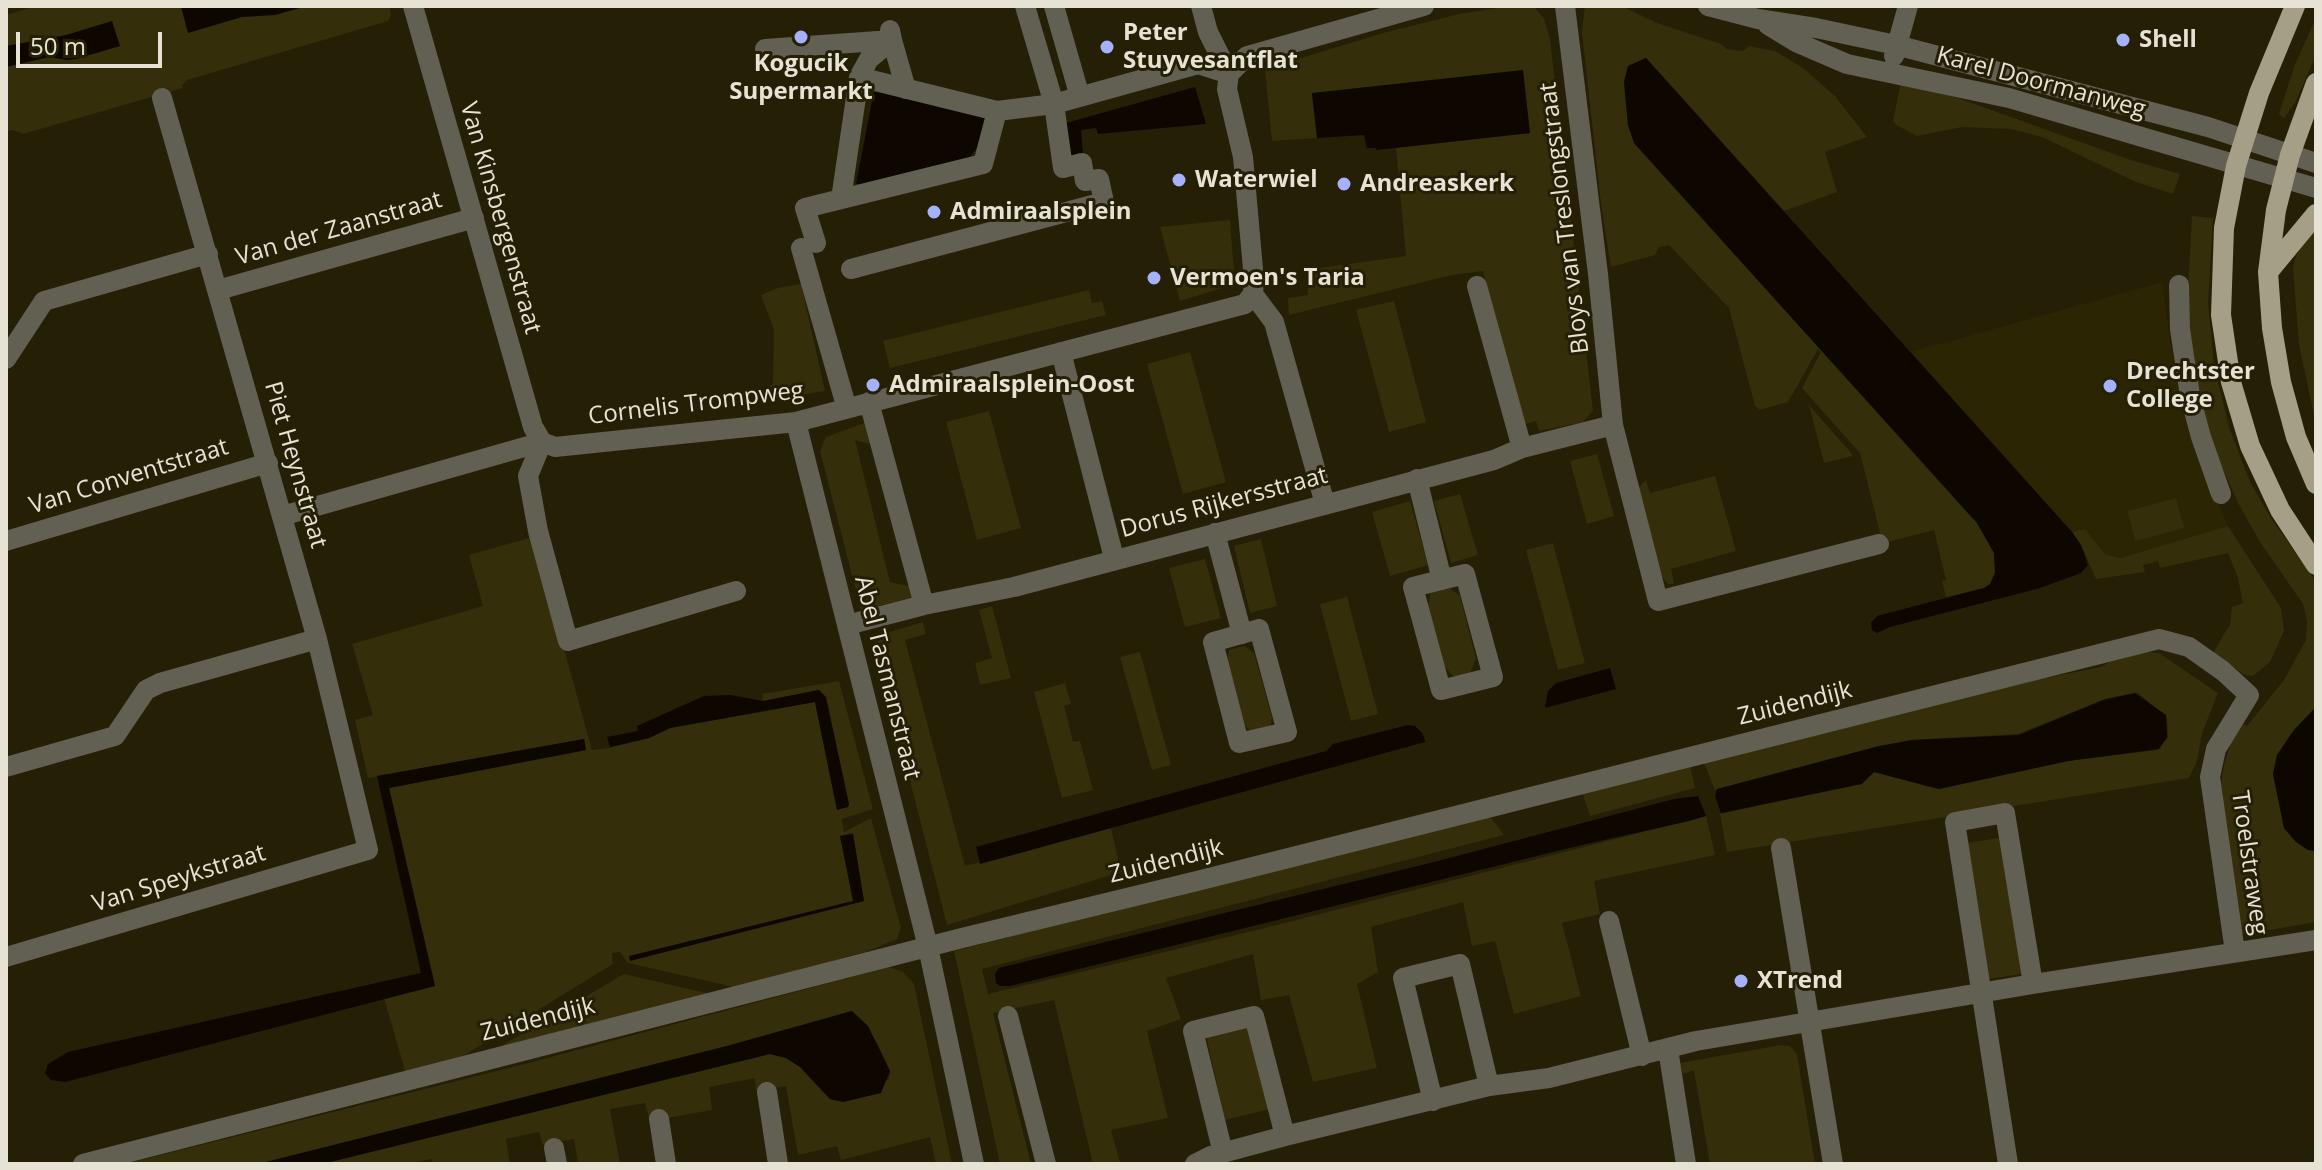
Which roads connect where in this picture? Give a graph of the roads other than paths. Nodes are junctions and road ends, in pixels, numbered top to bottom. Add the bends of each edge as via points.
1 (413, 6) edge
2 (1025, 6) edge
3 (1054, 6) edge
4 (1201, 6) edge
5 (1424, 6) edge
6 (1565, 6) edge
7 (1708, 6) edge
8 (1908, 6) edge
9 (2295, 6) edge
10 (1758, 19) junction
11 (891, 35) junction
12 (1896, 45) junction
13 (765, 49) dead end
14 (1891, 72) junction
15 (1229, 74) junction
16 (859, 77) junction
17 (906, 89) junction
18 (2315, 90) edge
19 (1080, 97) junction
20 (162, 98) dead end
21 (1054, 104) junction
22 (997, 111) junction
23 (2244, 139) junction
24 (2290, 155) junction
25 (2316, 163) edge
26 (2236, 166) junction
27 (2284, 180) junction
28 (2316, 188) edge
29 (841, 199) junction
30 (2316, 214) edge
31 (474, 218) junction
32 (208, 254) junction
33 (851, 269) dead end
34 (2268, 272) junction
35 (2179, 285) dead end
36 (1477, 286) dead end
37 (218, 290) junction
38 (1253, 294) junction
39 (1061, 352) junction
40 (6, 359) edge
41 (869, 402) junction
42 (847, 409) junction
43 (796, 422) junction
44 (1613, 425) junction
45 (542, 442) junction
46 (1522, 448) junction
47 (268, 463) junction
48 (1417, 479) junction
49 (2316, 484) edge
50 (2221, 494) dead end
51 (1325, 504) junction
52 (282, 516) junction
53 (1215, 533) junction
54 (6, 541) edge
55 (1879, 544) dead end
56 (1114, 558) junction
57 (2316, 565) edge
58 (1442, 580) junction
59 (736, 591) dead end
60 (924, 605) junction
61 (847, 625) junction
62 (1242, 634) junction
63 (317, 639) junction
64 (2249, 695) joint
65 (6, 767) edge
66 (1781, 848) dead end
67 (368, 850) joint
68 (1609, 921) dead end
69 (2316, 940) edge
70 (928, 947) junction
71 (2235, 952) junction
72 (6, 957) edge
73 (2033, 984) junction
74 (1983, 992) junction
75 (1008, 1016) dead end
76 (1810, 1021) junction
77 (1668, 1049) junction
78 (1642, 1056) junction
79 (1489, 1086) junction
80 (767, 1092) dead end
81 (1433, 1101) junction
82 (659, 1119) dead end
83 (1285, 1136) junction
84 (1223, 1153) junction
85 (83, 1164) edge
86 (666, 1164) edge
87 (778, 1164) edge
88 (974, 1164) edge
89 (1046, 1164) edge
90 (1195, 1164) edge
91 (1686, 1164) edge
92 (1833, 1164) edge
93 (2008, 1164) edge

1 - 31 street, Van Kinsbergenstraat
2 - 21 street
3 - 19 street
4 - 15 street
5 - 15 street via 1247,56
6 - 44 street, Bloys van Treslongstraat
7 - 10 street, Karel Doormanweg
8 - 12 street
9 - 23 main road
10 - 12 street, Karel Doormanweg
10 - 14 street, Karel Doormanweg via 1816,52
11 - 13 street
11 - 16 street
11 - 17 street
12 - 14 street
12 - 23 street, Karel Doormanweg
14 - 26 street, Karel Doormanweg via 2069,114
15 - 19 street via 1198,64
15 - 38 street via 1227,89 1243,157
16 - 17 street
16 - 29 street
17 - 22 street
18 - 24 main road
19 - 21 street
20 - 32 street, Piet Heynstraat
21 - 22 street
21 - 33 street via 1063,168 1082,163 1085,181 1099,179 1104,202
22 - 29 street via 983,164
23 - 24 street, Karel Doormanweg
23 - 26 main road
24 - 25 street, Karel Doormanweg
24 - 27 main road
26 - 27 street, Karel Doormanweg
26 - 57 main road via 2220,281 2231,382 2264,479
27 - 28 street, Karel Doormanweg
27 - 34 main road
29 - 42 street via 805,208 808,245
30 - 34 main road
31 - 37 street, Van der Zaanstraat
31 - 45 street, Van Kinsbergenstraat via 533,427
32 - 37 street, Piet Heynstraat
32 - 40 street via 44,301
34 - 49 main road via 2281,382
35 - 50 street via 2190,396
36 - 46 street
37 - 47 street, Piet Heynstraat
38 - 39 street, Cornelis Trompweg via 1245,304
38 - 51 street via 1274,322
39 - 41 street, Cornelis Trompweg
39 - 56 street
41 - 42 street, Cornelis Trompweg
41 - 60 street
42 - 43 street, Cornelis Trompweg
43 - 45 street, Cornelis Trompweg via 555,447
43 - 61 street, Abel Tasmanstraat
44 - 46 street, Dorus Rijkersstraat
44 - 55 street, Bloys van Treslongstraat via 1658,601
45 - 52 street, Cornelis Trompweg
45 - 59 street via 528,476 568,641
46 - 48 street, Dorus Rijkersstraat
47 - 52 street, Piet Heynstraat
47 - 54 street, Van Conventstraat
48 - 51 street, Dorus Rijkersstraat
48 - 58 street
51 - 53 street, Dorus Rijkersstraat
52 - 63 street, Piet Heynstraat
53 - 56 street, Dorus Rijkersstraat
53 - 62 street
56 - 60 street, Dorus Rijkersstraat via 1014,587
58 - 58 street via 1413,587 1441,690 1493,677 1465,574
60 - 61 street, Dorus Rijkersstraat
61 - 70 street, Abel Tasmanstraat
62 - 62 street via 1213,642 1239,743 1287,732 1259,629
63 - 65 street via 160,683 146,690 115,736
63 - 67 street, Piet Heynstraat
64 - 70 street, Zuidendijk via 2189,647 2159,639
64 - 71 street, Troelstraweg via 2216,749 2210,777
66 - 76 street
67 - 72 street, Van Speykstraat
68 - 78 street
69 - 71 street, Troelstraweg
70 - 85 street, Zuidendijk
70 - 88 street, Abel Tasmanstraat
71 - 73 street, Troelstraweg
73 - 74 street, Troelstraweg
73 - 74 street via 2005,813 1955,822
74 - 76 street, Troelstraweg
74 - 93 street
75 - 89 street
76 - 77 street, Troelstraweg
76 - 92 street
77 - 78 street, Troelstraweg
77 - 91 street
78 - 79 street, Troelstraweg
79 - 81 street, Troelstraweg
79 - 81 street via 1460,964 1403,978
80 - 87 street
81 - 83 street, Troelstraweg
82 - 86 street
83 - 84 street, Troelstraweg
83 - 84 street via 1254,1016 1193,1031
84 - 90 street, Troelstraweg

